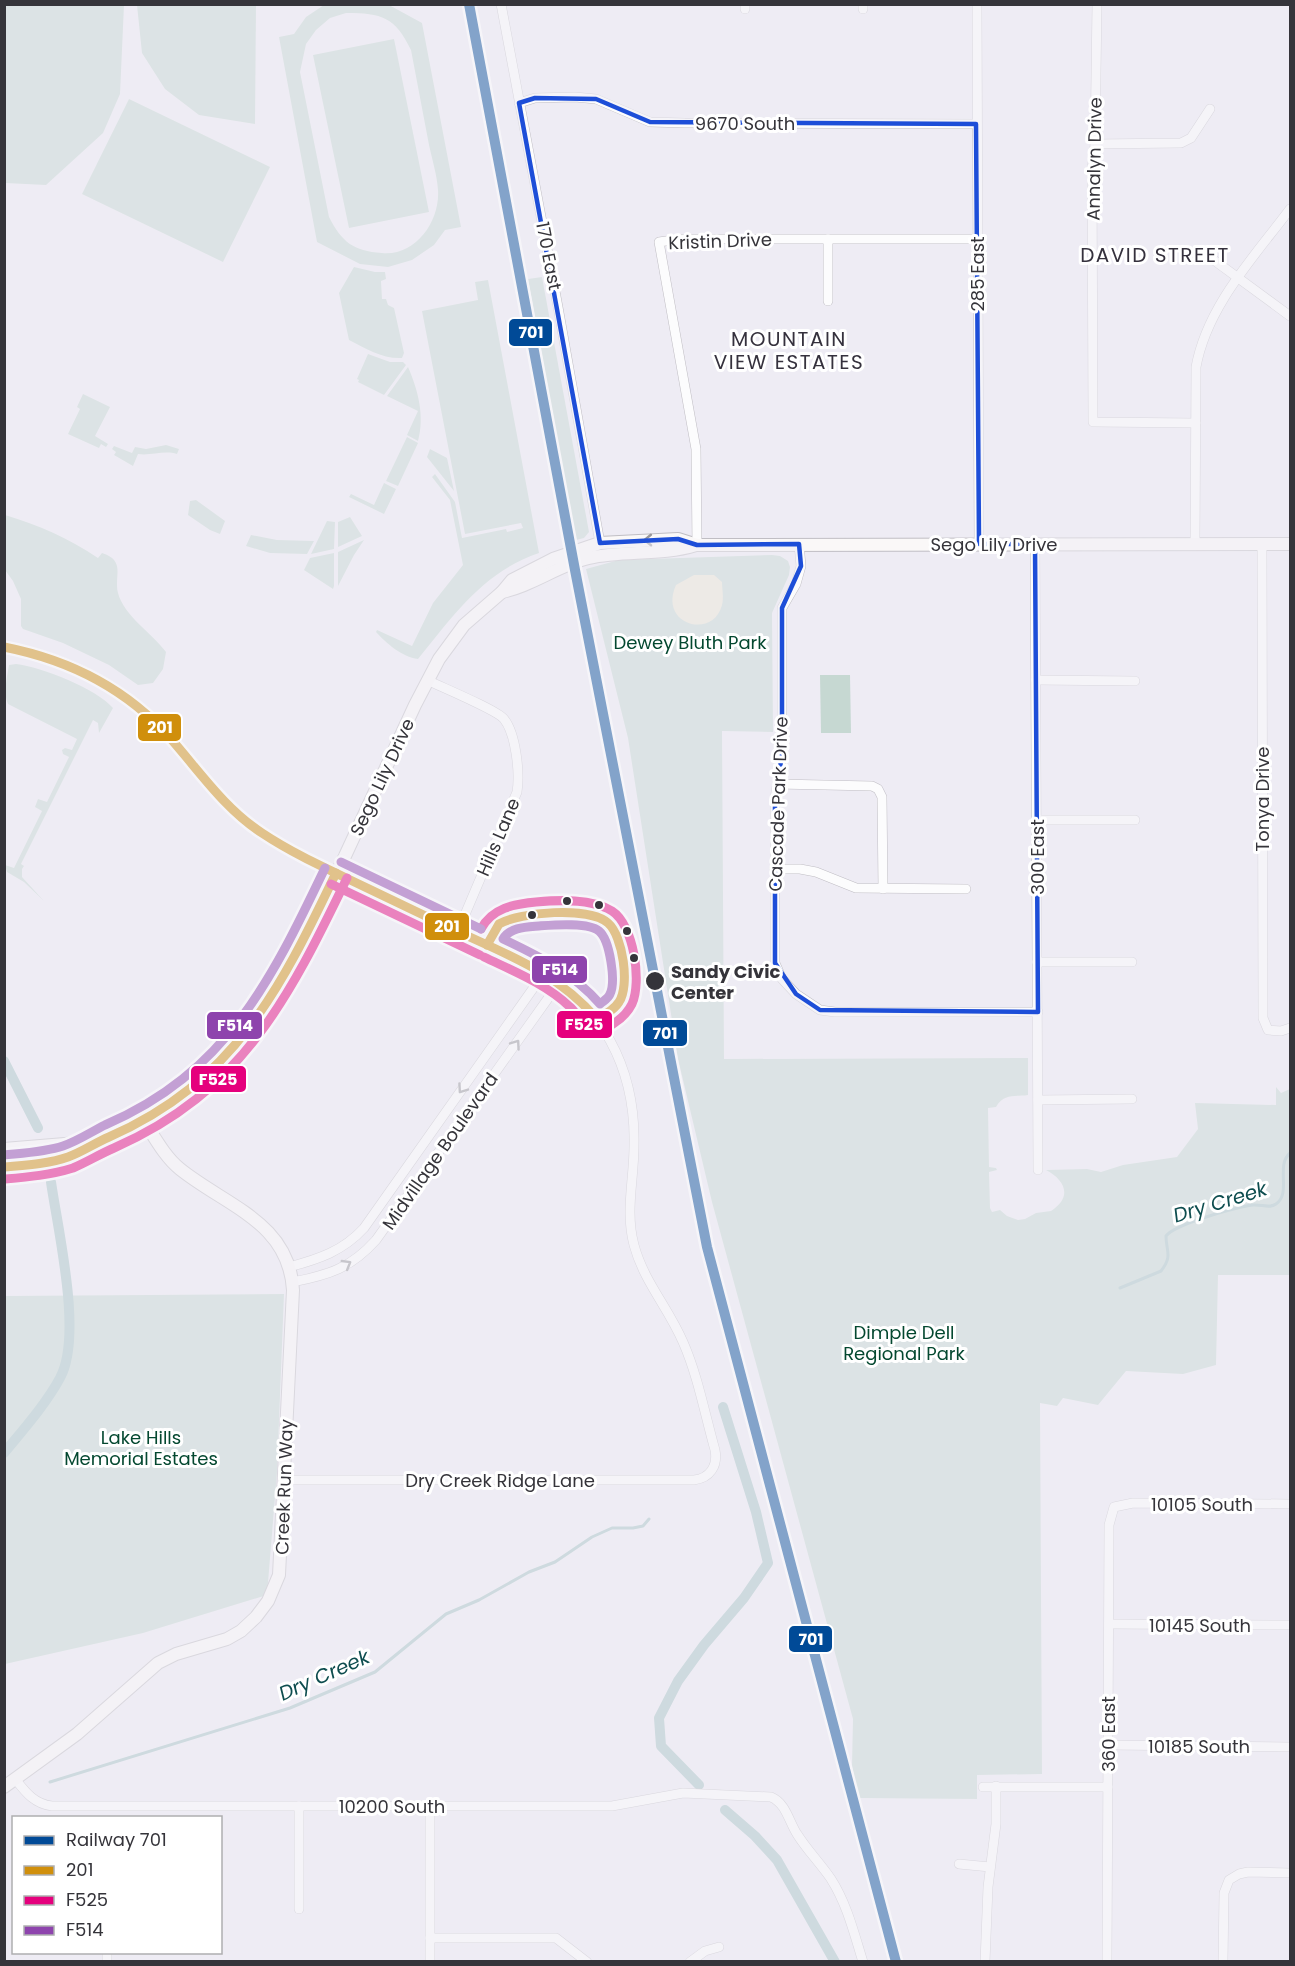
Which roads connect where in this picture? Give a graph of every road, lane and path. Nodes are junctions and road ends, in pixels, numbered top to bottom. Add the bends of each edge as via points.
1 (501, 4) edge
2 (977, 4) edge
3 (1097, 4) edge
4 (519, 103) junction
5 (1210, 109) dead end
6 (976, 124) junction
7 (1095, 144) junction
8 (1290, 209) edge
9 (828, 239) junction
10 (977, 239) junction
11 (1211, 258) dead end
12 (1239, 279) junction
13 (828, 301) dead end
14 (1290, 316) edge
15 (1196, 423) junction
16 (600, 543) junction
17 (697, 544) junction
18 (799, 544) junction
19 (979, 544) junction
20 (1035, 544) junction
21 (1195, 544) junction
22 (1262, 544) junction
23 (1290, 544) edge
24 (502, 592) junction
25 (4, 647) edge
26 (427, 680) junction
27 (1036, 680) junction
28 (1135, 681) dead end
29 (777, 784) junction
30 (1037, 820) junction
31 (1135, 820) dead end
32 (774, 869) junction
33 (336, 873) junction
34 (883, 889) junction
35 (966, 889) dead end
36 (458, 931) junction
37 (1037, 962) junction
38 (1132, 962) dead end
39 (544, 973) junction
40 (560, 983) junction
41 (1038, 1012) junction
42 (1290, 1028) edge
43 (1038, 1100) junction
44 (1132, 1100) dead end
45 (144, 1121) junction
46 (99, 1141) junction
47 (4, 1149) edge
48 (4, 1167) edge
49 (1038, 1170) dead end
50 (289, 1267) junction
51 (292, 1282) junction
52 (284, 1480) junction
53 (1290, 1504) edge
54 (1114, 1507) joint
55 (1109, 1624) junction
56 (1290, 1626) edge
57 (1108, 1745) junction
58 (1290, 1747) edge
59 (16, 1780) junction
60 (996, 1786) junction
61 (4, 1787) edge
62 (983, 1787) dead end
63 (1108, 1787) junction
64 (299, 1806) junction
65 (429, 1806) junction
66 (959, 1863) dead end
67 (990, 1867) junction
68 (1290, 1873) edge
69 (299, 1909) dead end
70 (430, 1938) junction
71 (719, 1947) dead end
72 (430, 1962) edge
73 (587, 1962) edge
74 (690, 1962) edge
75 (863, 1962) edge
76 (986, 1962) edge
77 (1107, 1962) edge
78 (1223, 1962) edge

1 - 4 street, 170 East
2 - 6 street, 285 East
3 - 7 street, Annalyn Drive
4 - 6 street, 9670 South via 535,98 596,99 650,122
4 - 16 street, 170 East
5 - 7 street via 1191,138 1181,143
6 - 10 street, 285 East
7 - 15 street, Annalyn Drive via 1093,422
8 - 12 street
9 - 10 street, Kristin Drive
9 - 13 street
9 - 17 street, Kristin Drive via 659,242 696,449
10 - 19 street, 285 East
11 - 12 street
12 - 14 street
12 - 15 street via 1221,302 1203,337 1196,367
15 - 21 street
17 -> 16 main road, Sego Lily Drive via 678,539
16 - 24 main road, Sego Lily Drive via 553,559 512,580
17 - 18 main road, Sego Lily Drive
17 - 24 main road, Sego Lily Drive via 678,550 589,558 556,569 518,589
18 - 19 main road, Sego Lily Drive
18 - 29 street, Cascade Park Drive via 801,566 782,608 782,755
19 - 20 main road, Sego Lily Drive
20 - 21 main road, Sego Lily Drive
20 - 27 street, 300 East
21 - 22 main road, Sego Lily Drive
22 - 23 main road, Sego Lily Drive
22 - 42 street, Tonya Drive via 1263,1011 1268,1030
24 - 26 main road, Sego Lily Drive via 464,625
25 - 33 street via 67,665 119,692 145,710 208,786 237,814 276,842
26 - 33 main road, Sego Lily Drive
26 - 36 street, Hills Lane via 502,717 510,730 520,777
27 - 28 street
27 - 30 street, 300 East
29 - 32 street, Cascade Park Drive
29 - 34 street via 878,789 882,797
30 - 31 street
30 - 37 street, 300 East
32 - 34 street via 808,870 856,888
32 - 41 street, Cascade Park Drive via 775,963 782,979 796,994 820,1010
33 - 36 street
33 - 45 main road, Sego Lily Drive via 290,967 254,1026 202,1080
34 - 35 street
36 - 39 street
37 - 38 street
37 - 41 street, 300 East
39 - 40 street
39 -> 50 street, Midvillage Boulevard via 357,1235 333,1253
51 -> 40 street, Midvillage Boulevard via 334,1272 362,1255
40 - 52 street, Dry Creek Ridge Lane via 597,1019 624,1073 634,1130 630,1198 633,1237 648,1282 688,1353 715,1450 712,1470 694,1480
41 - 43 street, 300 East
43 - 44 street
43 - 49 street, 300 East
45 - 46 main road, Sego Lily Drive
45 - 50 main road, Creek Run Way via 180,1169 270,1233
46 - 47 main road, Sego Lily Drive
46 - 48 main road, Sego Lily Drive via 68,1157
50 - 51 main road, Creek Run Way
51 - 52 main road, Creek Run Way
52 - 59 main road, Creek Run Way via 279,1575 256,1617 227,1639 158,1663 77,1734
53 - 54 street, 10105 South via 1133,1503
54 - 55 street, 360 East via 1109,1525
55 - 56 street, 10145 South
55 - 57 street, 360 East
57 - 58 street, 10185 South
57 - 63 street, 360 East
59 - 61 main road
59 - 64 street, 10200 South via 30,1797 47,1806 107,1811
60 - 62 street
60 - 63 street
60 - 67 street
63 - 77 street, 360 East
64 - 65 street, 10200 South
64 - 69 street
65 - 70 street
65 - 75 street, 10200 South via 612,1806 690,1793 771,1797 778,1800 839,1893
66 - 67 street
67 - 76 street
68 - 78 street via 1239,1874 1229,1880 1225,1888
70 - 72 street
70 - 73 street via 556,1938
71 - 74 street

